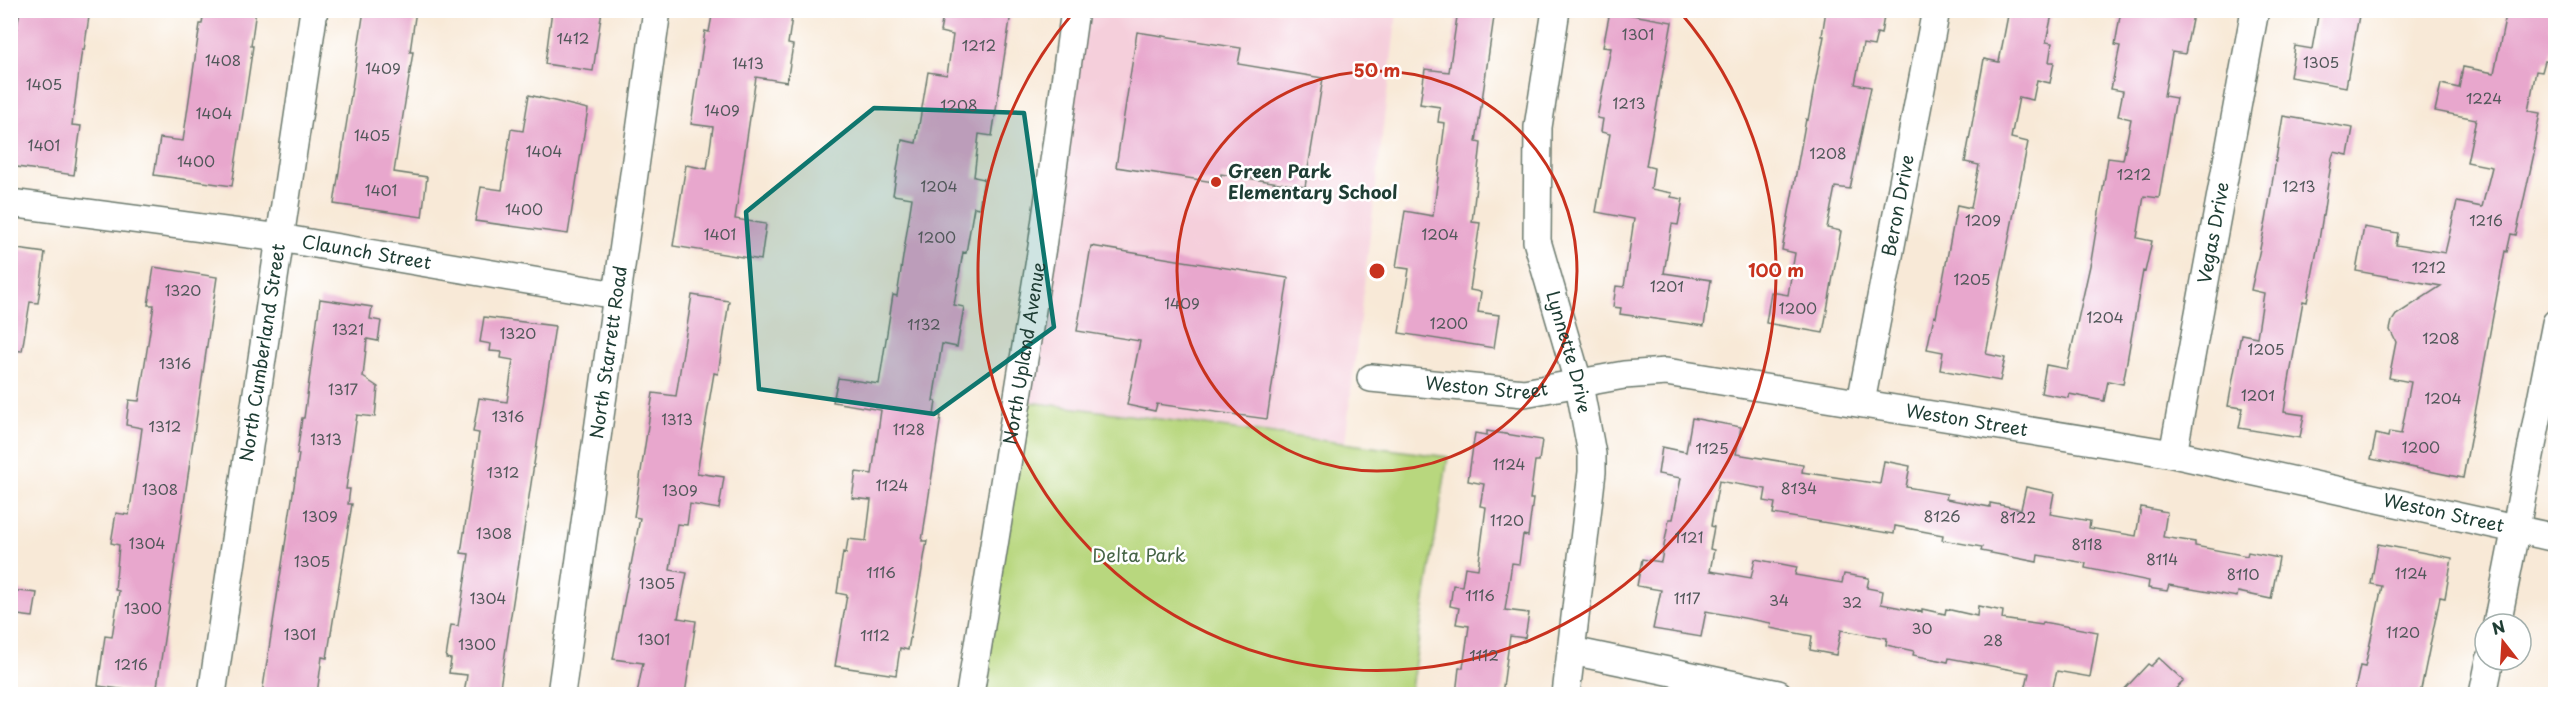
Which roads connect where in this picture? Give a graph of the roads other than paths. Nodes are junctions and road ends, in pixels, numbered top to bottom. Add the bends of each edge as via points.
1 (314, 10) edge
2 (657, 10) edge
3 (1075, 10) edge
4 (1556, 10) edge
5 (1936, 10) edge
6 (2255, 10) edge
7 (10, 202) edge
8 (280, 238) junction
9 (616, 295) junction
10 (2556, 323) edge
11 (1371, 378) dead end
12 (1580, 385) junction
13 (1861, 402) junction
14 (2173, 454) junction
15 (2514, 531) junction
16 (2556, 538) edge
17 (2499, 612) edge
18 (1572, 651) junction
19 (2488, 672) edge
20 (212, 694) edge
21 (561, 694) edge
22 (970, 694) edge
23 (1566, 694) edge
24 (1778, 694) edge
25 (2483, 694) edge

1 - 8 street, North Cumberland Street
2 - 9 street, North Starrett Road
3 - 22 street, North Upland Avenue via 1042,247
4 - 12 street, Lynnette Drive via 1538,127 1537,241
5 - 13 street, Beron Drive
6 - 14 street, Vegas Drive
7 - 8 street, Claunch Street
8 - 9 street, Claunch Street
8 - 20 street, North Cumberland Street
9 - 21 street, North Starrett Road
10 - 15 street
11 - 12 street, Weston Street via 1524,393
12 - 13 street, Weston Street via 1624,375 1666,372
12 - 18 street, Lynnette Drive via 1592,472
13 - 14 street, Weston Street
14 - 15 street, Weston Street
15 - 16 street, Weston Street
15 - 17 street
18 - 23 street, Lynnette Drive
18 - 24 street
19 - 25 street

